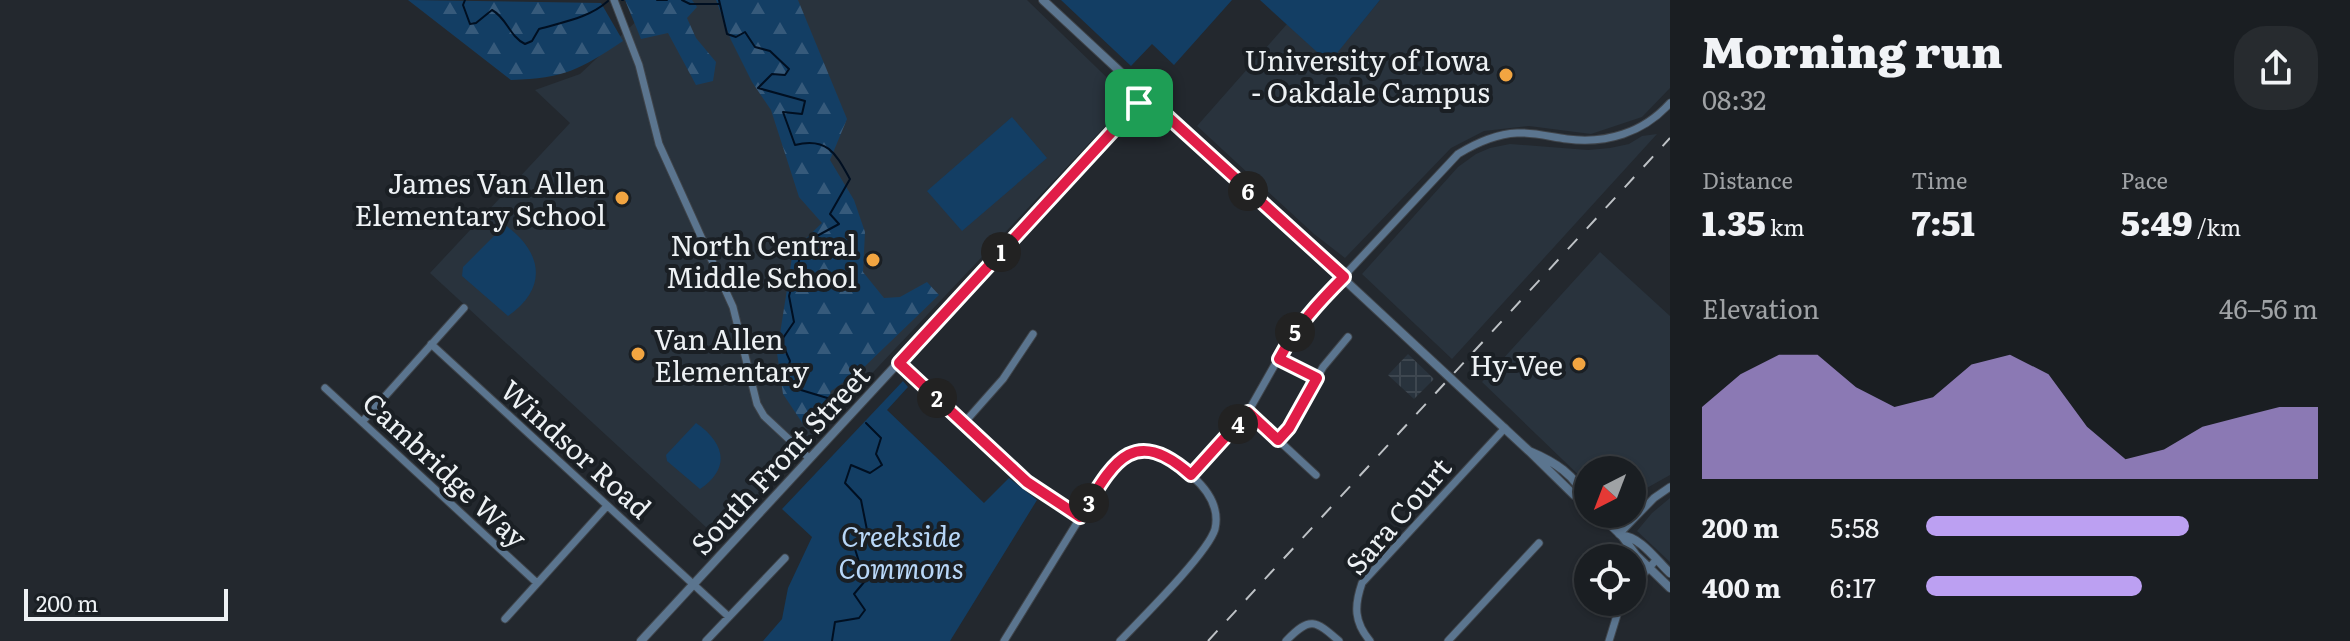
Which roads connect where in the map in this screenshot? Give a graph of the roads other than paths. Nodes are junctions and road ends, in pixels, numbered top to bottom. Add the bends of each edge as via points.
1 (614, 0) edge
2 (1043, 0) edge
3 (1145, 96) junction
4 (1670, 103) edge
5 (1344, 277) junction
6 (464, 308) dead end
7 (1033, 334) dead end
8 (1348, 337) dead end
9 (431, 344) junction
10 (1279, 359) junction
11 (899, 363) junction
12 (1317, 378) junction
13 (325, 388) dead end
14 (1248, 412) junction
15 (362, 422) junction
16 (964, 423) junction
17 (1505, 428) junction
18 (1278, 440) junction
19 (809, 458) junction
20 (1191, 475) junction
21 (1316, 475) dead end
22 (1670, 487) edge
23 (1574, 495) edge
24 (607, 506) junction
25 (1080, 517) junction
26 (1614, 528) edge
27 (1621, 535) junction
28 (1539, 543) dead end
29 (785, 558) dead end
30 (1656, 560) junction
31 (1649, 568) junction
32 (1646, 571) edge
33 (1670, 573) edge
34 (537, 583) junction
35 (693, 585) junction
36 (1670, 588) edge
37 (1617, 616) edge
38 (729, 617) junction
39 (505, 619) dead end
40 (641, 641) edge
41 (706, 641) edge
42 (1004, 641) edge
43 (1120, 641) edge
44 (1286, 641) edge
45 (1339, 641) edge
46 (1370, 641) edge
47 (1448, 641) edge
48 (1609, 641) edge

1 - 19 street via 639,65 659,144 733,307 757,404
2 - 3 street
3 - 5 street
3 - 11 street, South Front Street
4 - 5 street via 1643,126 1609,138 1520,133 1470,147 1446,165
5 - 10 street via 1290,338
5 - 17 street
6 - 9 street
7 - 16 street
8 - 12 street
9 - 15 street
9 - 24 street, Windsor Road
10 - 12 street
10 - 14 street
11 - 16 street
11 - 19 street, South Front Street
12 - 18 street
13 - 15 street, Cambridge Way
14 - 18 street
14 - 20 street
15 - 34 street, Cambridge Way
16 - 25 street via 1027,482
17 - 23 street
17 - 46 street, Sara Court via 1362,583 1357,622 1360,636
18 - 21 street
19 - 35 street, South Front Street
20 - 25 street via 1161,453 1129,454 1109,471
20 - 43 street via 1214,505 1216,524 1210,540
22 - 27 street
24 - 34 street
24 - 35 street, Windsor Road
25 - 42 street
26 - 27 street
27 - 30 street
27 - 31 street
28 - 47 street
29 - 38 street
30 - 31 street
30 - 33 street
31 - 32 street
31 - 36 street
34 - 39 street
35 - 38 street, Windsor Road
35 - 40 street, South Front Street
37 - 48 street
38 - 41 street
44 - 45 street via 1314,622

